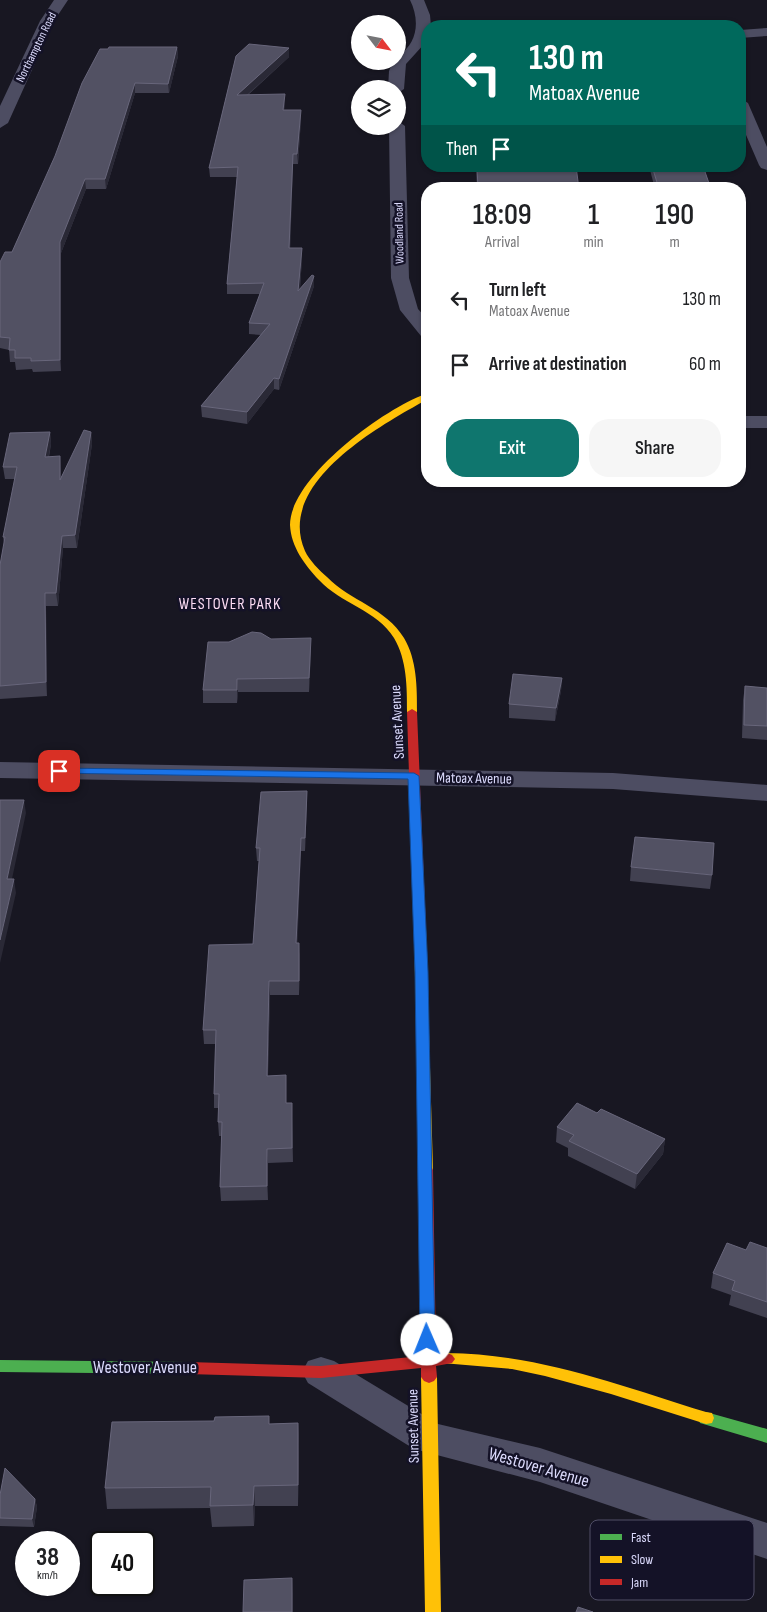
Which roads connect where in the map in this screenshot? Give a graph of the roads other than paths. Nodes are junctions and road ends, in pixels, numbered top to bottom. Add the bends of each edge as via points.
1 (61, 0) edge
2 (416, 0) edge
3 (425, 20) edge
4 (767, 32) edge
5 (746, 34) edge
6 (421, 38) edge
7 (421, 51) edge
8 (407, 56) junction
9 (396, 80) edge
10 (746, 117) edge
11 (0, 123) edge
12 (397, 135) edge
13 (767, 165) edge
14 (421, 324) edge
15 (421, 399) edge
16 (746, 422) edge
17 (767, 422) edge
18 (0, 770) edge
19 (414, 776) junction
20 (767, 793) edge
21 (428, 1360) junction
22 (0, 1366) edge
23 (321, 1372) junction
24 (767, 1436) edge
25 (428, 1438) junction
26 (707, 1520) edge
27 (754, 1536) edge
28 (767, 1540) edge
29 (432, 1612) edge

1 - 11 street, Northampton Road via 42,30
2 - 3 street
4 - 5 street
6 - 8 street
7 - 8 street
8 - 9 street via 400,61
10 - 13 street
12 - 14 street, Woodland Road via 400,284 409,310
15 - 19 street, Sunset Avenue via 383,419 310,483 298,502 293,523 295,544 303,561 337,590 390,626 402,640 408,656
16 - 17 street
18 - 19 street, Matoax Avenue
19 - 20 street, Matoax Avenue via 613,781
19 - 21 street, Sunset Avenue via 422,972
21 - 23 street, Westover Avenue
21 - 24 street, Westover Avenue via 472,1358 529,1365
21 - 25 street, Sunset Avenue
22 - 23 street, Westover Avenue
23 - 25 street, Westover Avenue
25 - 26 street, Westover Avenue via 540,1464
25 - 29 street, Sunset Avenue
27 - 28 street, Westover Avenue

